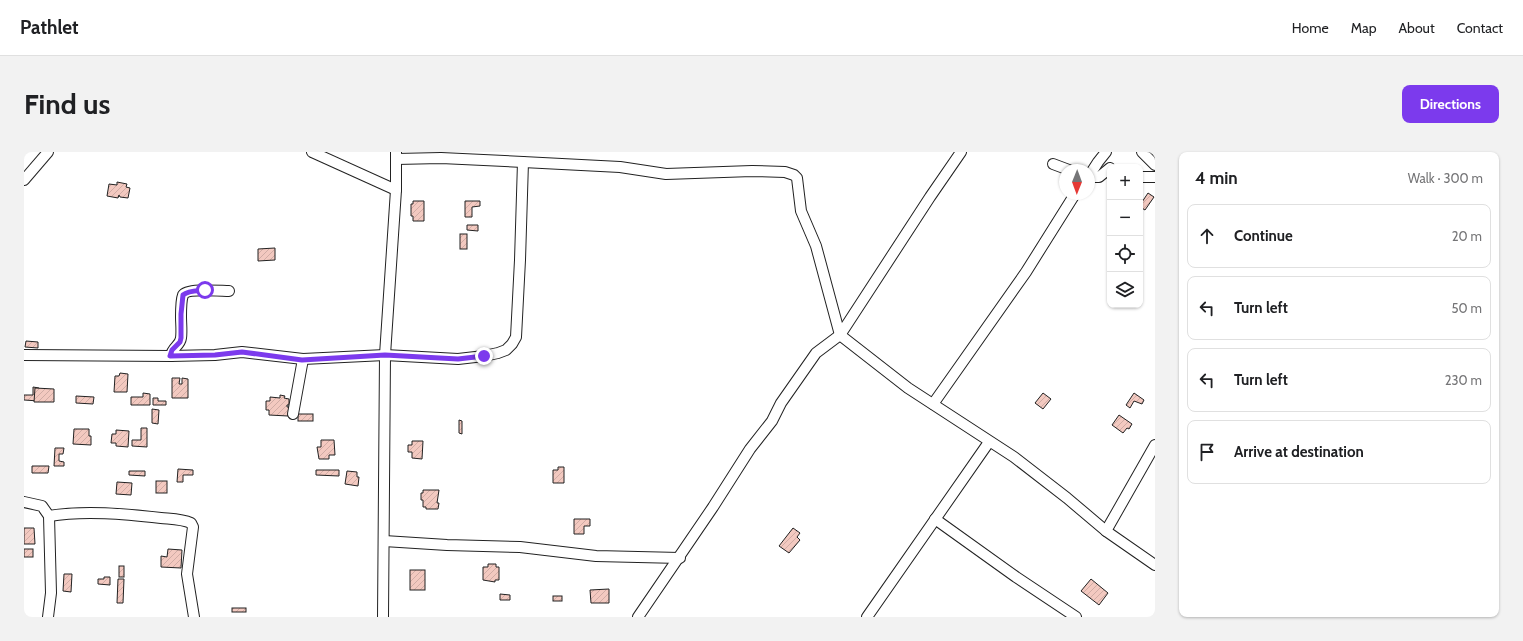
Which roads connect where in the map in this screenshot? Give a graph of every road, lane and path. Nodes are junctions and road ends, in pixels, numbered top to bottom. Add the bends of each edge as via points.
1 (48, 152) edge
2 (312, 152) edge
3 (961, 152) edge
4 (1106, 152) edge
5 (1142, 152) edge
6 (396, 155) edge
7 (523, 162) junction
8 (1053, 164) dead end
9 (1155, 165) edge
10 (1059, 166) edge
11 (1095, 167) edge
12 (1107, 170) edge
13 (1155, 176) edge
14 (1095, 177) edge
15 (1143, 178) edge
16 (24, 180) edge
17 (396, 190) junction
18 (1070, 200) edge
19 (229, 291) dead end
20 (840, 335) junction
21 (24, 355) edge
22 (385, 355) junction
23 (170, 356) junction
24 (302, 360) junction
25 (933, 404) junction
26 (293, 414) dead end
27 (989, 442) junction
28 (1155, 445) edge
29 (24, 502) edge
30 (50, 516) junction
31 (935, 519) junction
32 (1106, 532) junction
33 (384, 541) junction
34 (680, 558) junction
35 (1155, 565) edge
36 (48, 617) edge
37 (194, 617) edge
38 (383, 617) edge
39 (638, 617) edge
40 (867, 617) edge
41 (1076, 617) edge

1 - 16 street
2 - 17 street
3 - 20 street
4 - 11 street
5 - 9 street
6 - 7 street
6 - 17 street
7 - 20 street via 620,167 666,174 752,171 785,172 794,175 797,178 802,216 816,246
7 - 22 street via 517,329 512,344 498,353 471,358
8 - 10 street
12 - 14 street via 1099,177
13 - 15 street
17 - 22 street
18 - 25 street via 1026,272
19 - 23 street via 192,291 183,295 181,338
20 - 25 street via 908,388
20 - 34 street via 810,361
21 - 23 street
22 - 24 street
22 - 33 street
23 - 24 street via 242,352
24 - 26 street
25 - 27 street
27 - 31 street
27 - 32 street via 1014,457
28 - 32 street
29 - 30 street via 42,506
30 - 36 street via 51,593
30 - 37 street via 98,513 191,522 193,527 187,574
31 - 40 street
31 - 41 street
32 - 35 street
33 - 34 street via 520,547 596,556
33 - 38 street
34 - 39 street

